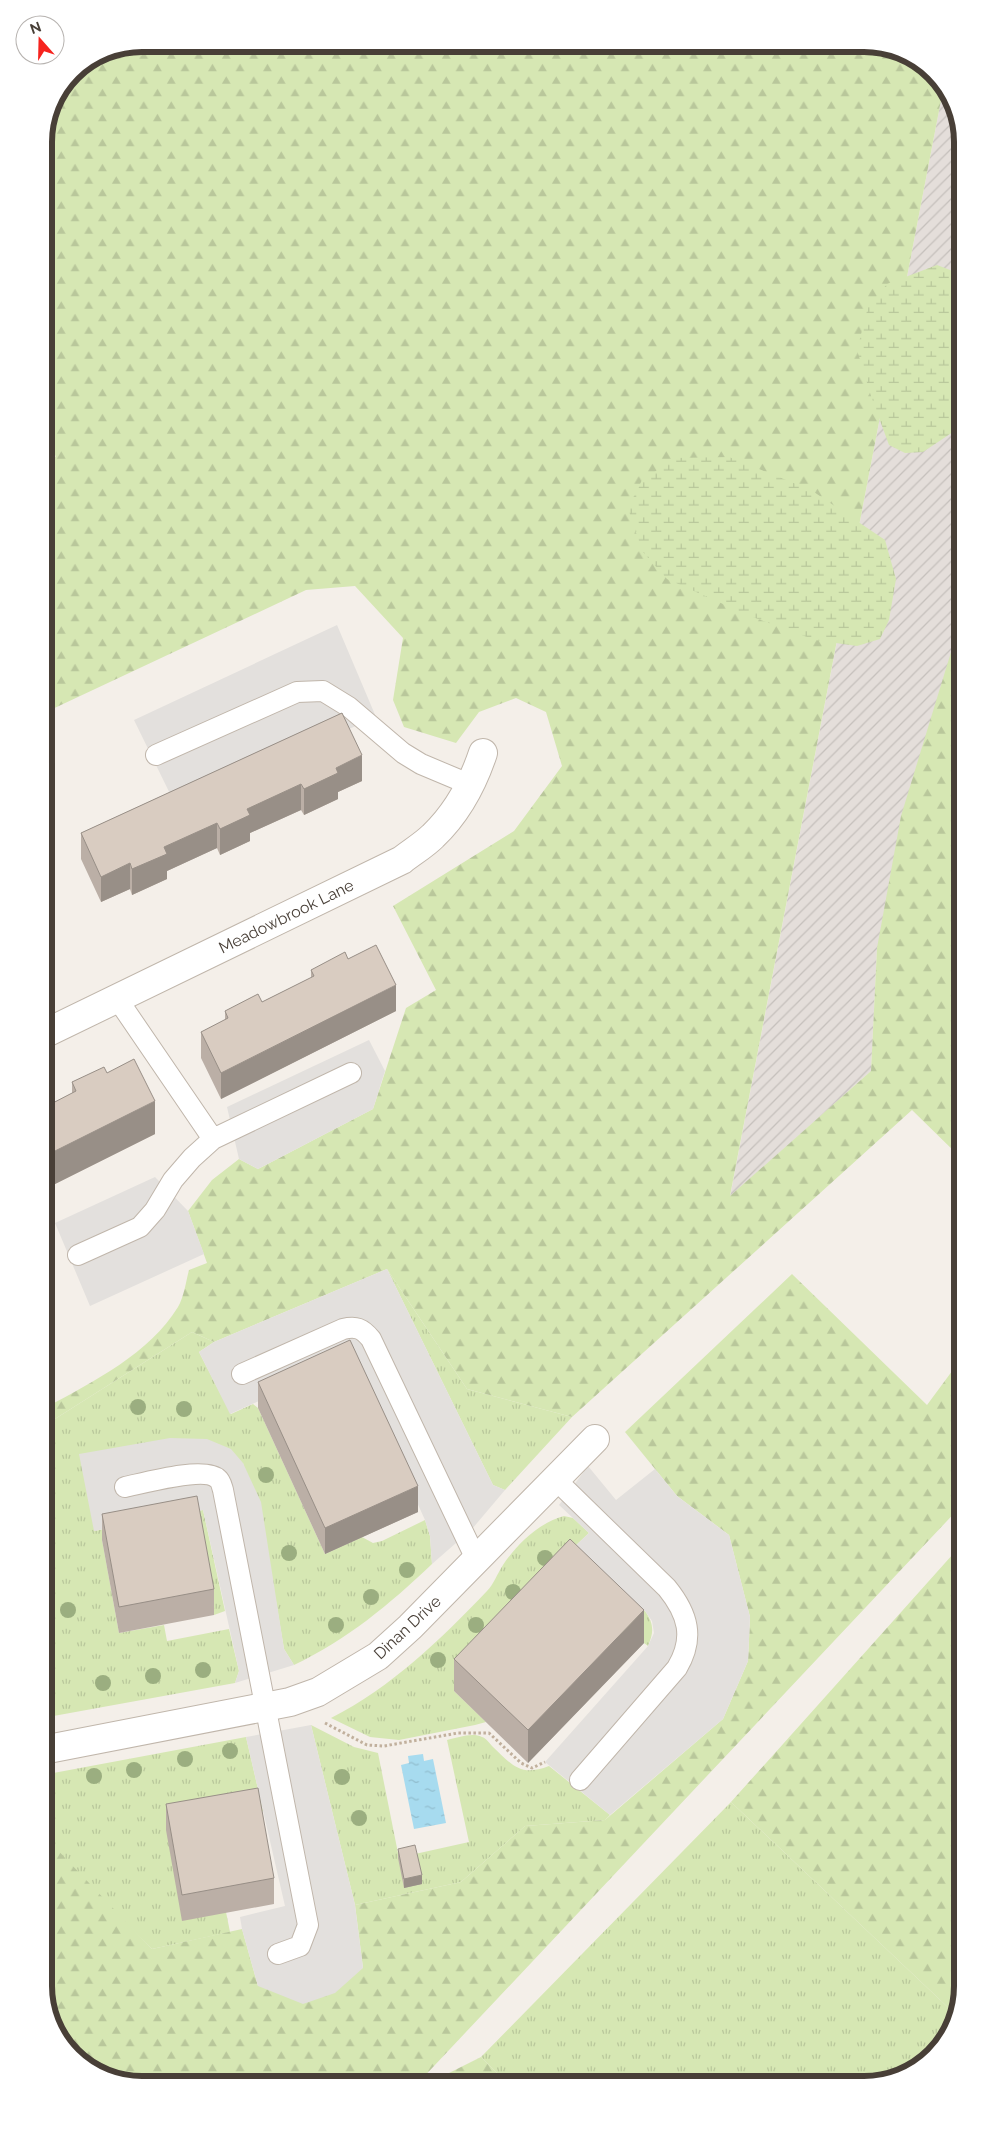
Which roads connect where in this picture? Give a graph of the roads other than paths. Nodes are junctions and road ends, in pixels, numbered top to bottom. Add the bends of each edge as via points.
1 (483, 754) dead end
2 (156, 755) dead end
3 (471, 785) junction
4 (116, 997) junction
5 (53, 1029) edge
6 (351, 1073) dead end
7 (214, 1139) junction
8 (78, 1255) dead end
9 (242, 1374) dead end
10 (595, 1439) dead end
11 (555, 1479) junction
12 (125, 1487) dead end
13 (476, 1559) junction
14 (278, 1705) junction
15 (52, 1748) edge
16 (580, 1780) dead end
17 (278, 1954) dead end

1 - 3 street, Meadowbrook Lane
2 - 3 lane via 297,692 323,691 349,707 420,764
3 - 4 street, Meadowbrook Lane via 434,836 402,860
4 - 5 street, Meadowbrook Lane
4 - 7 lane
6 - 7 lane
7 - 8 lane via 173,1180 155,1210 140,1227
9 - 13 lane via 343,1329 353,1326 365,1332
10 - 11 street, Dinan Drive
11 - 13 street, Dinan Drive
11 - 16 lane via 668,1588 680,1603 688,1641 685,1655 676,1668
12 - 14 lane via 195,1474 209,1474 218,1479
13 - 14 street, Dinan Drive via 378,1656 318,1692
14 - 15 street, Dinan Drive
14 - 17 lane via 308,1925 300,1946

